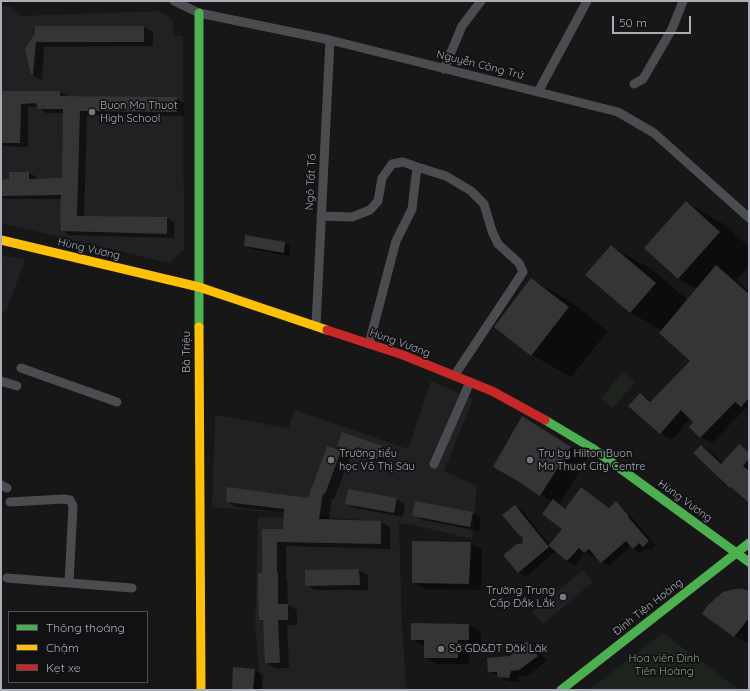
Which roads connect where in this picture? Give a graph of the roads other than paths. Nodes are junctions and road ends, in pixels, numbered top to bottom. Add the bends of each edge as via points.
1 (174, 1) edge
2 (481, 1) edge
3 (587, 1) edge
4 (683, 1) edge
5 (199, 13) junction
6 (330, 40) junction
7 (444, 69) junction
8 (634, 84) dead end
9 (538, 92) junction
10 (417, 167) junction
11 (321, 216) junction
12 (749, 218) edge
13 (1, 240) edge
14 (199, 287) junction
15 (316, 326) junction
16 (369, 344) junction
17 (20, 368) dead end
18 (454, 376) junction
19 (1, 381) edge
20 (470, 382) junction
21 (17, 386) dead end
22 (117, 402) dead end
23 (434, 464) dead end
24 (10, 502) dead end
25 (749, 543) edge
26 (737, 553) junction
27 (749, 562) edge
28 (7, 578) dead end
29 (69, 583) junction
30 (132, 588) dead end
31 (201, 690) edge
32 (561, 690) edge

1 - 5 street, Nguyễn Công Trứ
2 - 7 street via 462,26
3 - 9 street
4 - 8 street via 672,29 647,73
5 - 6 street, Nguyễn Công Trứ
5 - 14 street, Bà Triệu
6 - 7 street, Nguyễn Công Trứ
6 - 11 street, Ngô Tất Tố
7 - 9 street, Nguyễn Công Trứ
9 - 12 street, Nguyễn Công Trứ via 618,112 654,133
10 - 11 street via 403,162 392,164 382,178 378,201 370,210 352,217
10 - 16 street via 412,209 396,241
10 - 18 street via 446,176 471,191 484,204 498,244 519,263 523,272
11 - 15 street, Ngô Tất Tố
13 - 14 street, Hùng Vương
14 - 15 street, Hùng Vương
14 - 31 street, Bà Triệu
15 - 16 street, Hùng Vương
16 - 18 street, Hùng Vương
17 - 22 street
18 - 20 street, Hùng Vương
19 - 21 street
20 - 23 street
20 - 26 street, Hùng Vương via 492,390 592,448
24 - 29 street via 70,500 73,506
25 - 26 street, Đinh Tiên Hoàng
26 - 27 street, Hùng Vương
26 - 32 street, Đinh Tiên Hoàng
28 - 29 street
29 - 30 street

